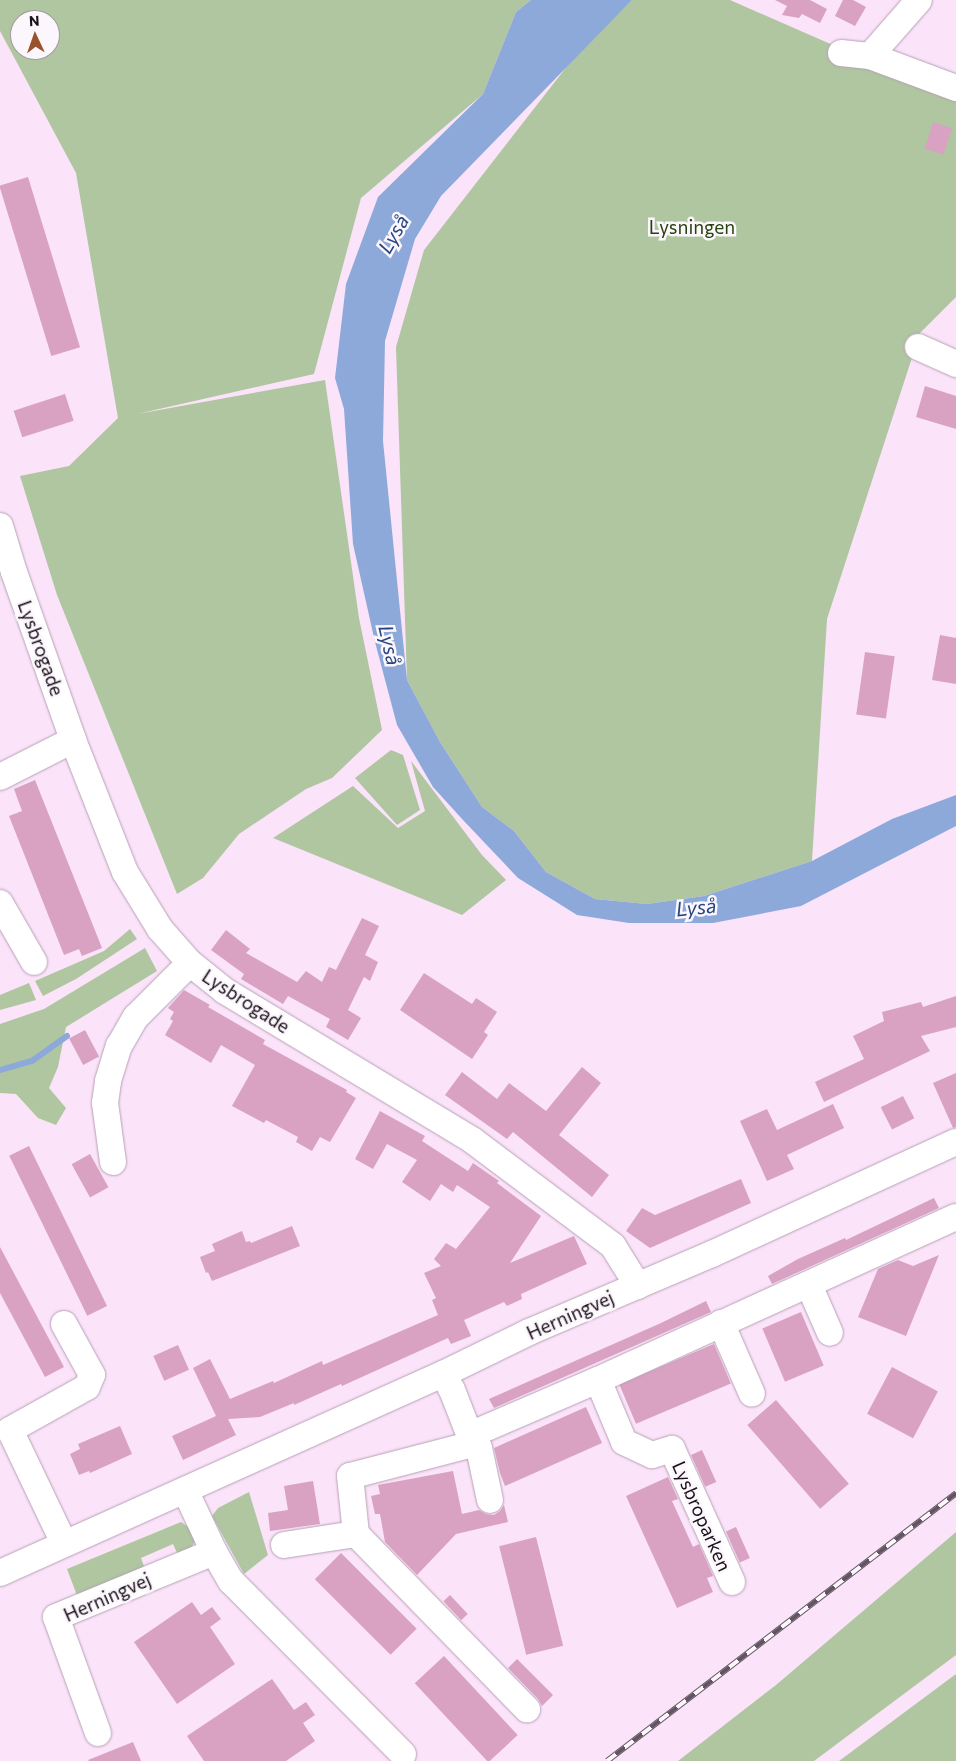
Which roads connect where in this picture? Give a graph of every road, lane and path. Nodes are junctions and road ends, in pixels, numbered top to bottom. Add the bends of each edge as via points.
1 (918, 0) edge
2 (841, 53) dead end
3 (870, 56) junction
4 (956, 88) edge
5 (918, 347) dead end
6 (956, 364) edge
7 (0, 526) edge
8 (74, 740) junction
9 (0, 777) edge
10 (0, 903) edge
11 (34, 962) dead end
12 (190, 963) junction
13 (953, 1152) edge
14 (113, 1162) dead end
15 (956, 1217) edge
16 (809, 1285) junction
17 (638, 1286) junction
18 (721, 1323) junction
19 (64, 1324) dead end
20 (830, 1333) dead end
21 (443, 1374) junction
22 (598, 1380) junction
23 (752, 1394) dead end
24 (5, 1433) edge
25 (471, 1439) junction
26 (185, 1490) junction
27 (490, 1500) dead end
28 (356, 1534) junction
29 (64, 1543) junction
30 (284, 1545) dead end
31 (214, 1552) junction
32 (0, 1574) edge
33 (732, 1582) dead end
34 (527, 1709) dead end
35 (98, 1733) dead end
36 (403, 1754) dead end

1 - 3 street
2 - 3 street
3 - 4 street
5 - 6 street
7 - 8 street, Lysbrogade
8 - 9 street
8 - 12 street, Lysbrogade via 125,872 160,929
10 - 11 street
12 - 14 street via 136,1017 118,1046 105,1103
12 - 17 street, Lysbrogade via 225,990 472,1140 612,1246
13 - 17 street, Herningvej
15 - 16 street
16 - 18 street
16 - 20 street
17 - 21 street, Herningvej via 529,1332
18 - 22 street
18 - 23 street
19 - 24 street via 92,1375 87,1387
21 - 25 street
21 - 26 street, Herningvej
22 - 25 street
22 - 33 street, Lysbroparken via 624,1442 652,1455 672,1449
24 - 29 street
25 - 27 street via 479,1448
25 - 28 street via 350,1476
26 - 29 street, Herningvej
26 - 31 street
28 - 30 street
28 - 34 street
29 - 32 street, Herningvej
31 - 35 street, Herningvej via 56,1617
31 - 36 street via 231,1581

